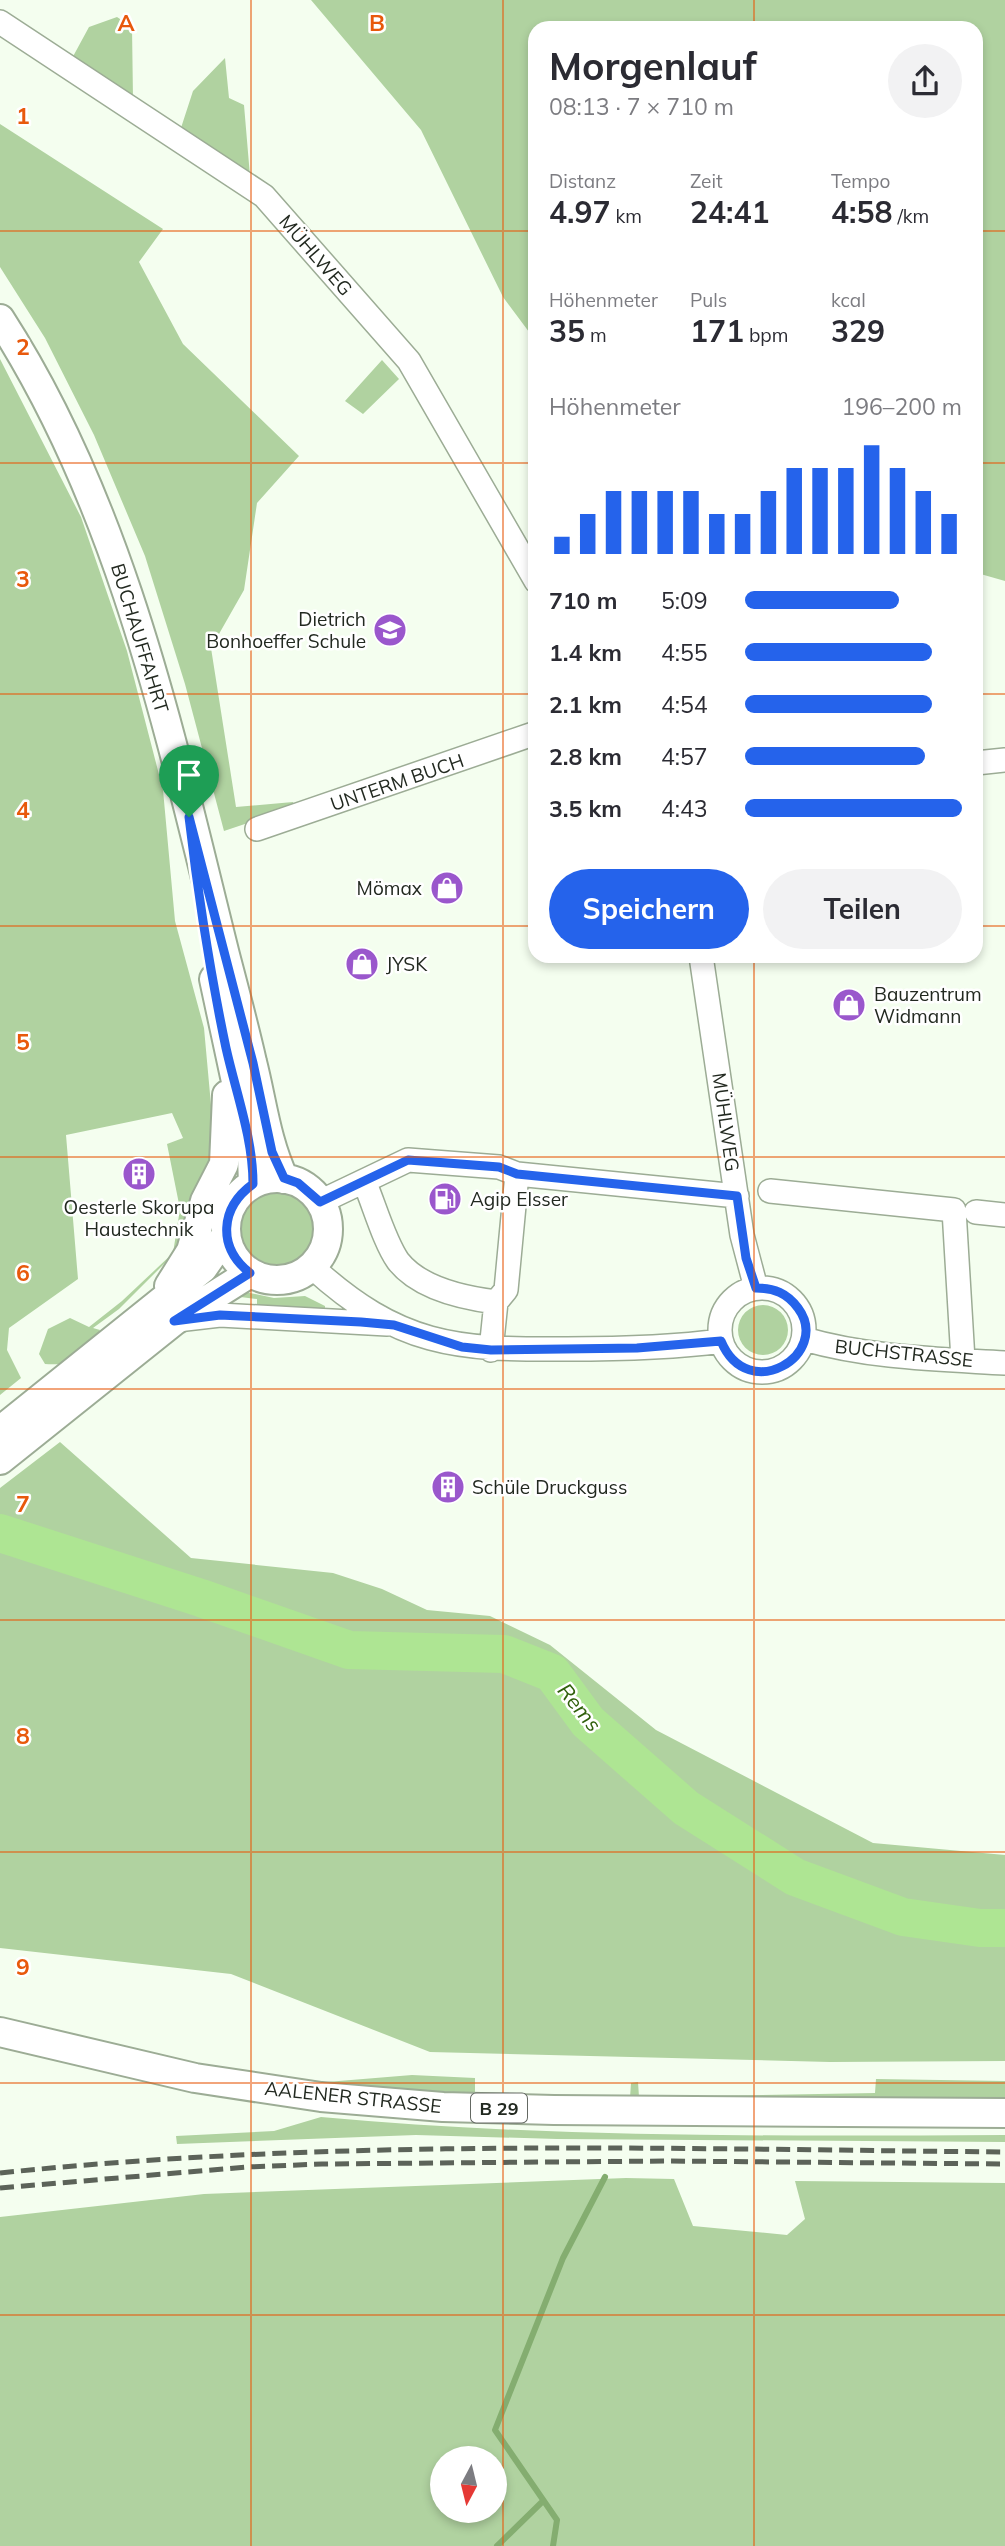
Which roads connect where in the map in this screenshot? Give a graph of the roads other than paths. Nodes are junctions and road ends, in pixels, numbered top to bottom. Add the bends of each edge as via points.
1 (0, 22) edge
2 (0, 319) edge
3 (528, 567) edge
4 (528, 736) edge
5 (1005, 760) edge
6 (983, 762) edge
7 (257, 829) dead end
8 (201, 878) junction
9 (702, 963) edge
10 (226, 1047) junction
11 (517, 1174) junction
12 (284, 1178) junction
13 (364, 1181) junction
14 (253, 1184) junction
15 (770, 1191) dead end
16 (737, 1196) junction
17 (320, 1202) junction
18 (976, 1212) dead end
19 (1005, 1215) edge
20 (226, 1235) junction
21 (312, 1267) junction
22 (250, 1273) junction
23 (756, 1288) junction
24 (496, 1302) junction
25 (165, 1313) junction
26 (394, 1325) junction
27 (804, 1339) junction
28 (721, 1341) junction
29 (491, 1350) junction
30 (963, 1360) junction
31 (1005, 1363) edge
32 (0, 1431) edge
33 (0, 1460) edge
34 (0, 2032) edge
35 (1005, 2113) edge

1 - 3 street, MÜHLWEG via 264,196 409,361
2 - 8 main road, BUCHAUFFAHRT via 34,372 105,527 153,671
4 - 7 street, UNTERM BUCH
5 - 6 street
8 - 10 main road
8 - 12 main road via 272,1152
9 - 16 street, MÜHLWEG
10 - 14 main road via 252,1156
10 - 25 main road via 224,1164 205,1201 191,1251
11 - 13 street via 499,1167 408,1160
11 - 16 street
11 - 24 street via 506,1290
12 - 14 main road
12 - 17 main road via 298,1183
13 - 17 street
13 - 24 street via 399,1261 443,1289
14 - 20 main road via 232,1205
15 - 30 street via 954,1210
16 - 23 street, MÜHLWEG via 746,1258
17 - 21 main road via 326,1215 326,1243
18 - 19 street
20 - 22 main road via 233,1257
20 - 25 main road
21 - 22 main road via 282,1280
21 - 26 street via 350,1299
22 - 25 main road
23 - 27 street via 782,1293 793,1301 801,1312
23 - 28 street via 737,1297 723,1313
24 - 29 street
25 - 26 street
25 - 32 main road
25 - 33 main road
26 - 29 street via 462,1347
27 - 28 street via 785,1366 764,1373 742,1367
27 - 30 street, BUCHSTRASSE via 840,1350
28 - 29 street via 637,1348
30 - 31 street, BUCHSTRASSE
34 - 35 main road, AALENER STRASSE / B 29 via 195,2078 321,2097 554,2110

